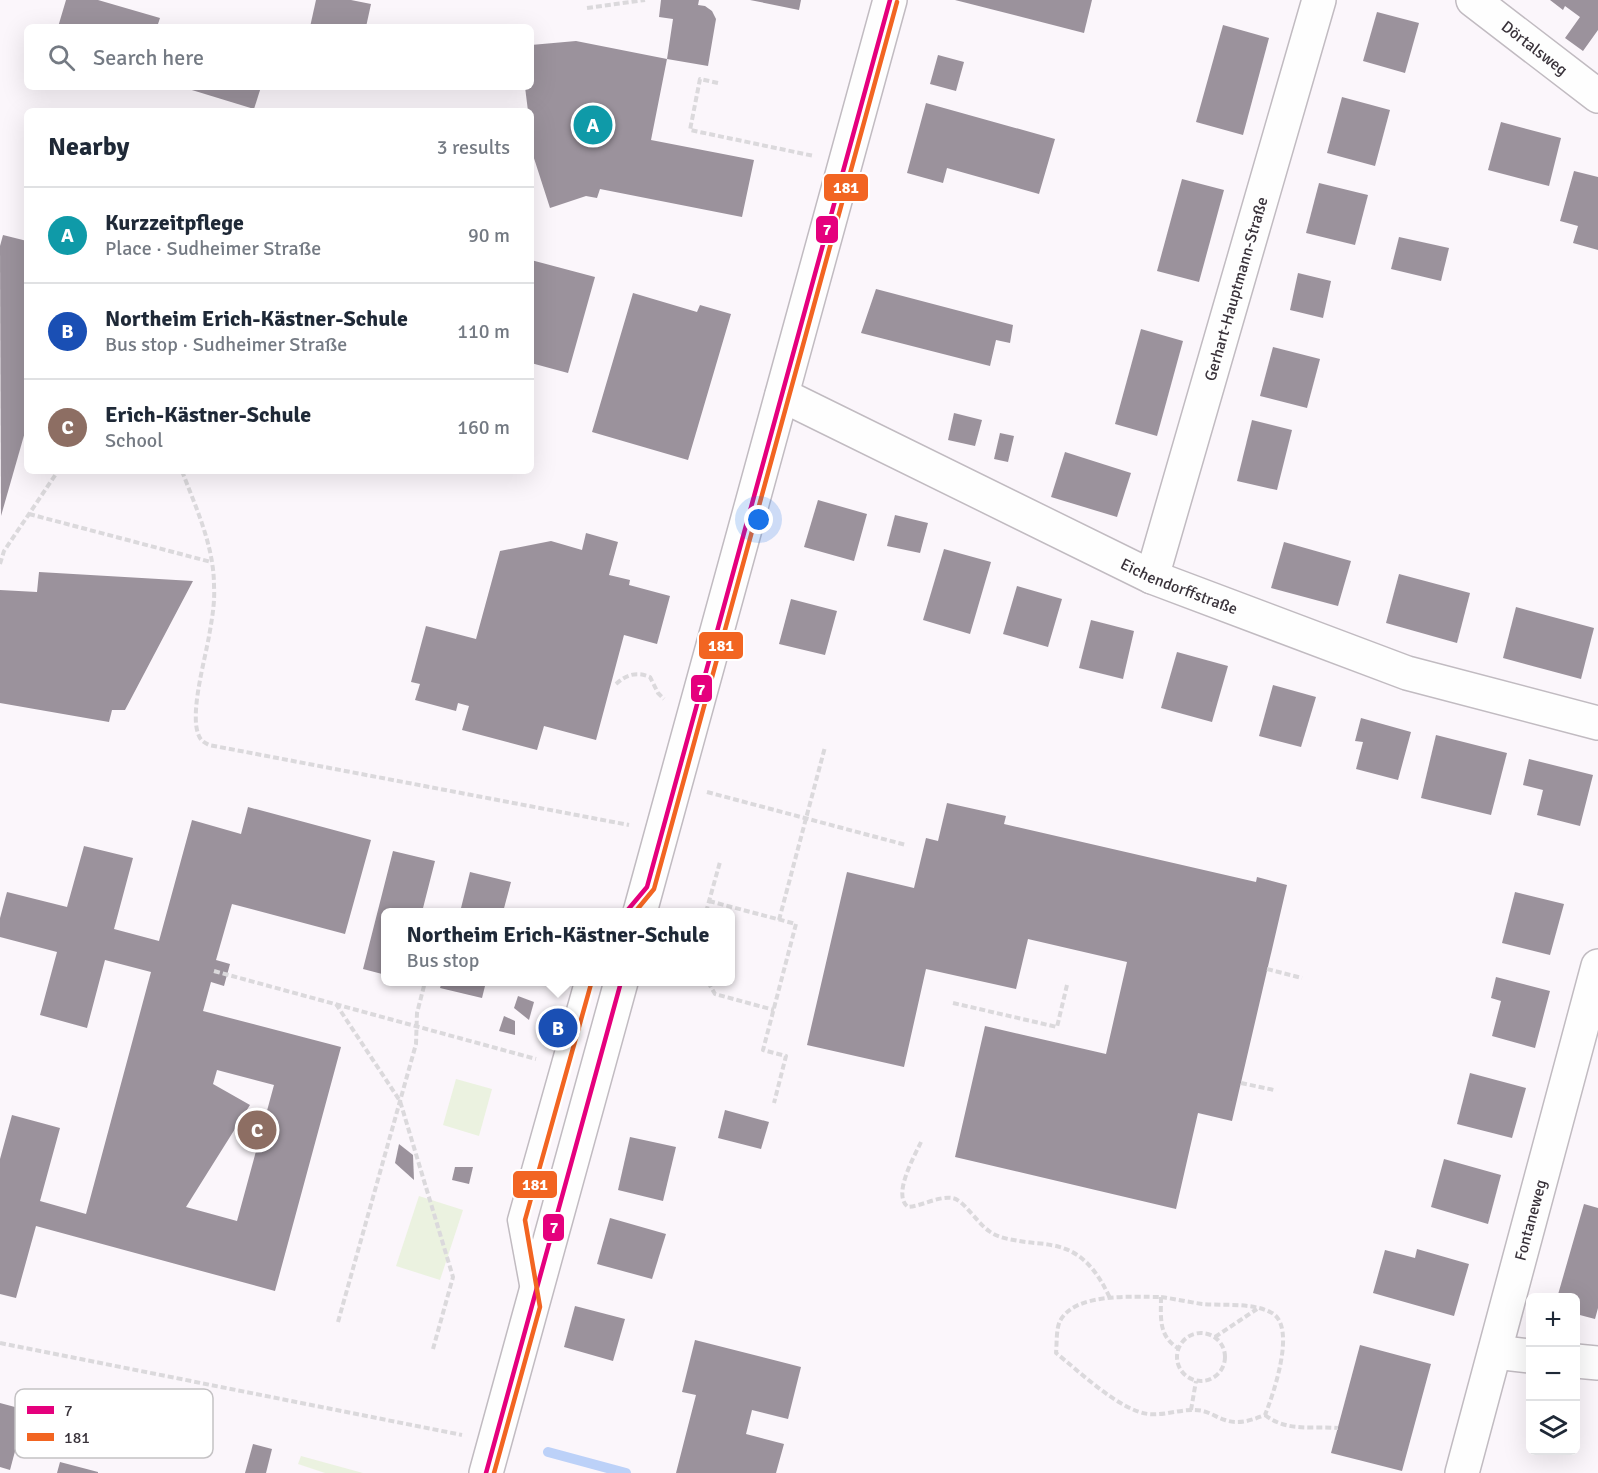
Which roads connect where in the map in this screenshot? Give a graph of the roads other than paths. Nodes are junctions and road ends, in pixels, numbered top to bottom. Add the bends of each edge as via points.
1 (890, 0) edge
2 (1319, 0) edge
3 (1473, 0) edge
4 (1598, 96) edge
5 (782, 394) junction
6 (1152, 577) junction
7 (1598, 723) edge
8 (643, 900) edge
9 (1598, 966) edge
10 (583, 986) edge
11 (620, 986) edge
12 (560, 1065) junction
13 (596, 1075) junction
14 (533, 1306) junction
15 (1495, 1352) junction
16 (1526, 1356) edge
17 (1580, 1361) edge
18 (1598, 1363) edge
19 (486, 1473) edge
20 (1462, 1473) edge

1 - 5 street
2 - 6 street, Gerhart-Hauptmann-Straße
3 - 4 street, Dörtalsweg
5 - 6 street, Eichendorffstraße
5 - 8 street
6 - 7 street, Eichendorffstraße via 1407,673
9 - 15 street, Fontaneweg
10 - 12 lane
11 - 13 street
12 - 13 lane
12 - 14 lane via 517,1220
13 - 14 street
14 - 19 street
15 - 16 street
15 - 20 street, Fontaneweg
17 - 18 street

